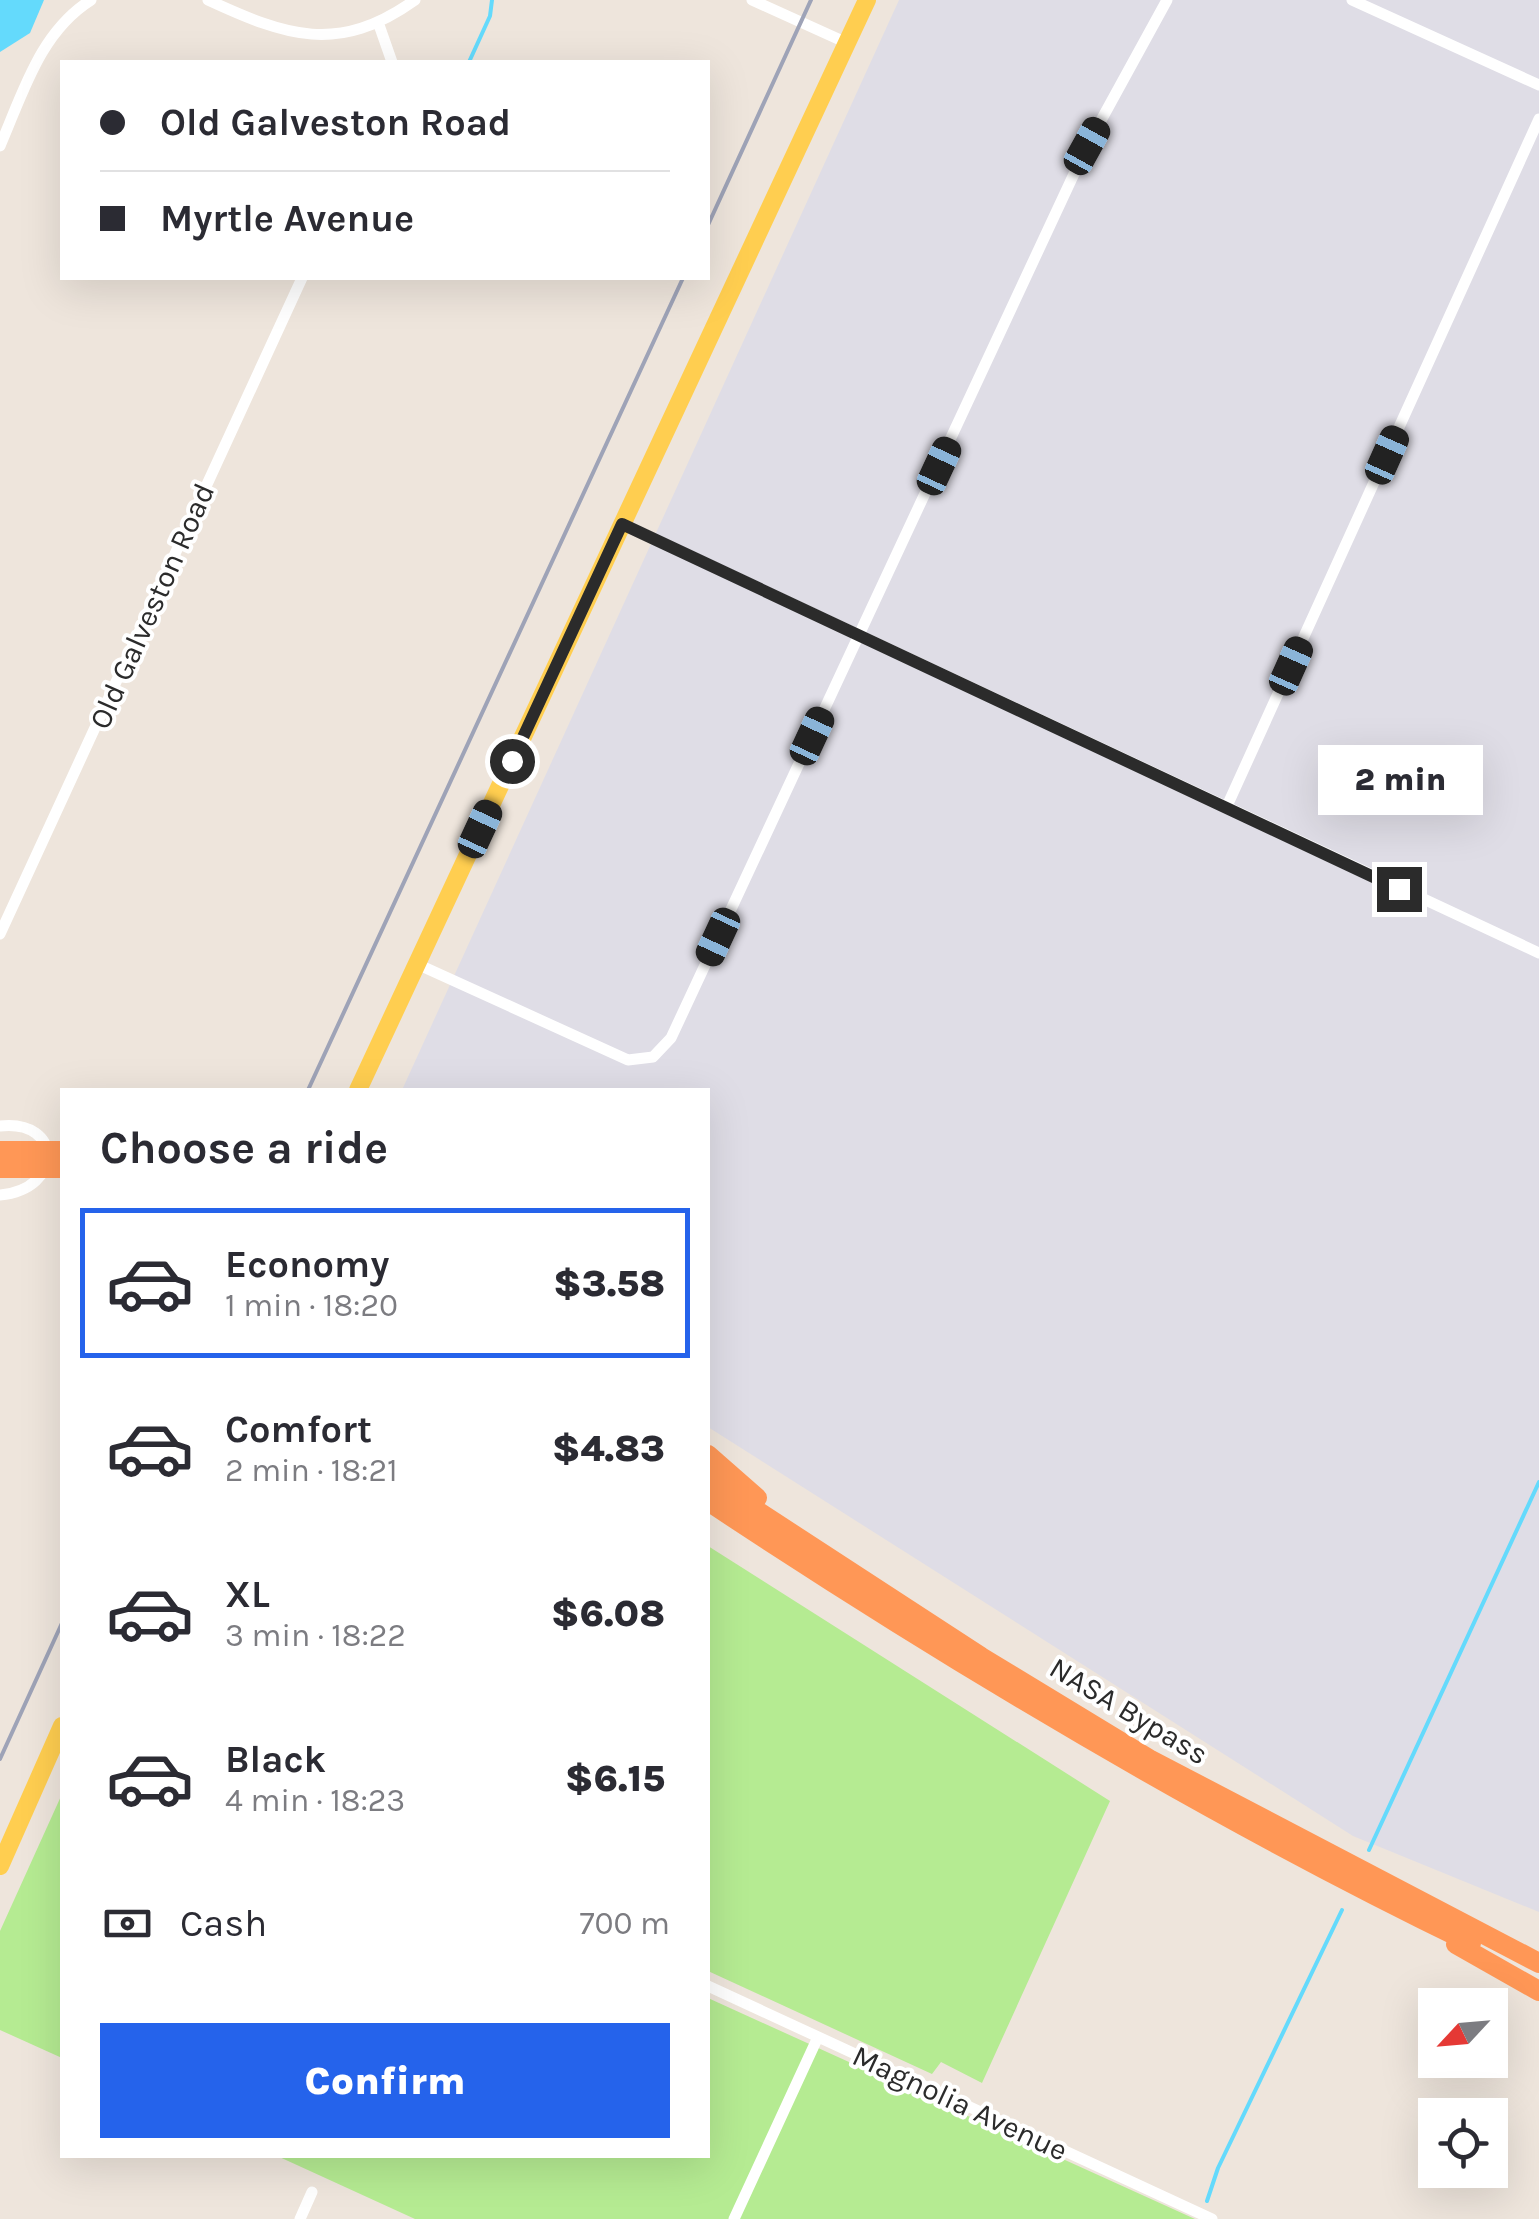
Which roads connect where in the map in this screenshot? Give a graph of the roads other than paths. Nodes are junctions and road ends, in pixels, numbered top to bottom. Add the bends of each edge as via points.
1 (91, 0) edge
2 (208, 0) edge
3 (415, 0) edge
4 (752, 0) edge
5 (867, 0) edge
6 (1167, 0) edge
7 (1352, 0) edge
8 (378, 22) junction
9 (847, 43) junction
10 (391, 60) edge
11 (1539, 85) edge
12 (1539, 119) edge
13 (0, 146) edge
14 (301, 280) edge
15 (622, 524) junction
16 (860, 633) junction
17 (1228, 806) junction
18 (0, 934) edge
19 (1539, 953) edge
20 (417, 964) junction
21 (359, 1088) edge
22 (0, 1126) edge
23 (0, 1151) edge
24 (60, 1151) edge
25 (0, 1168) edge
26 (60, 1168) edge
27 (0, 1195) edge
28 (710, 1458) edge
29 (710, 1480) edge
30 (710, 1503) edge
31 (710, 1521) edge
32 (812, 1544) junction
33 (791, 1557) junction
34 (60, 1731) edge
35 (0, 1866) edge
36 (1363, 1891) junction
37 (1429, 1906) junction
38 (1539, 1954) edge
39 (1539, 1964) edge
40 (1539, 1976) edge
41 (710, 1987) edge
42 (1539, 1991) edge
43 (818, 2037) junction
44 (312, 2192) dead end
45 (300, 2219) edge
46 (734, 2219) edge
47 (1212, 2219) edge

1 - 13 street via 46,45
2 - 8 street via 299,35 334,35
3 - 8 street
4 - 9 street
5 - 9 main road
6 - 16 street via 1087,146
7 - 11 street
8 - 10 street
9 - 15 main road
12 - 17 street
14 - 18 street, Old Galveston Road
15 - 16 street
15 - 20 main road
16 - 17 street
16 - 20 street via 671,1038 652,1057 628,1060
17 - 19 street
20 - 21 main road
22 - 27 street via 37,1132 46,1160 30,1190
23 - 24 highway
25 - 26 highway
28 - 32 highway
29 - 32 highway, NASA Bypass
30 - 33 highway, NASA Bypass
31 - 33 highway
32 - 37 highway, NASA Bypass via 1149,1759
33 - 36 highway, NASA Bypass via 1143,1773
34 - 35 main road
36 - 40 highway, NASA Bypass
36 - 42 highway
37 - 38 highway
37 - 39 highway, NASA Bypass
41 - 43 street, Magnolia Avenue
43 - 46 street
43 - 47 street, Magnolia Avenue
44 - 45 street

